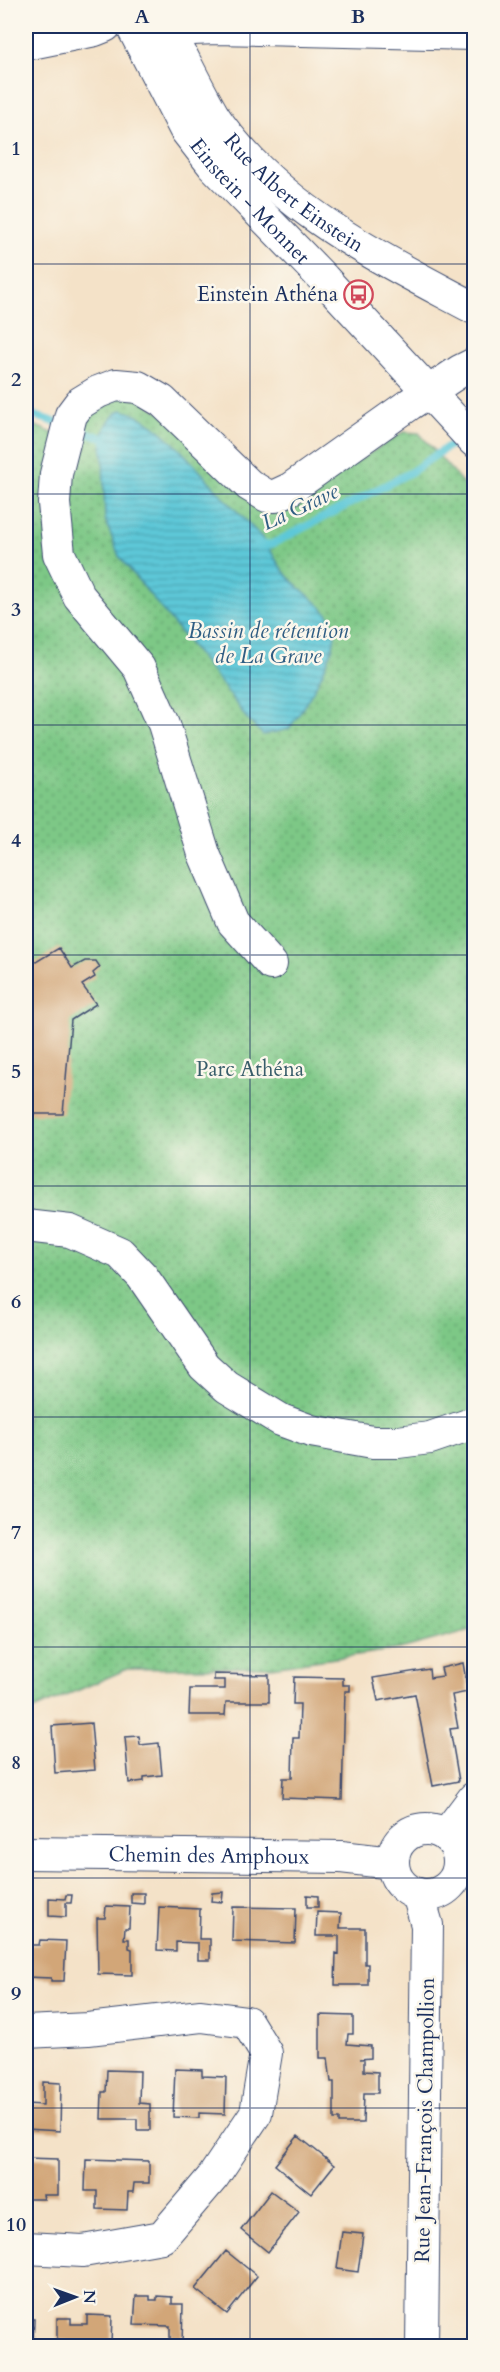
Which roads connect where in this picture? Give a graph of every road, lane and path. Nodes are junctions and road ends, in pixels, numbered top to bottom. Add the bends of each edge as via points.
1 (105, 26) edge
2 (132, 26) edge
3 (168, 28) edge
4 (474, 34) edge
5 (26, 44) edge
6 (474, 308) edge
7 (474, 364) edge
8 (437, 400) junction
9 (474, 441) edge
10 (271, 964) dead end
11 (26, 1226) edge
12 (474, 1423) edge
13 (474, 1798) edge
14 (446, 1835) junction
15 (26, 1853) edge
16 (393, 1863) junction
17 (418, 1894) junction
18 (26, 2032) edge
19 (26, 2248) edge
20 (422, 2346) edge

1 - 5 street
2 - 8 street, Einstein - Monnet via 185,129 213,165
3 - 4 street
3 - 6 street, Rue Albert Einstein via 213,116 268,179 300,207 357,245
7 - 8 street
8 - 9 street, Einstein - Monnet
8 - 10 street via 275,496 267,496 249,485 162,401 138,387 116,385 98,392 71,415 56,474 54,503 59,554 79,596 140,668 164,724 204,854 233,922
11 - 12 street via 70,1231 120,1253 142,1276 204,1366 227,1387 281,1420 311,1431 373,1442 430,1438
13 - 14 street
14 - 16 street via 426,1829 406,1835 394,1853
14 - 17 street via 458,1854 456,1876 440,1892
15 - 16 street, Chemin des Amphoux via 341,1857
16 - 17 street via 403,1886
17 - 20 street, Rue Jean-François Champollion via 427,1925
18 - 19 street via 201,2016 247,2022 266,2053 256,2113 213,2177 162,2237 83,2251

